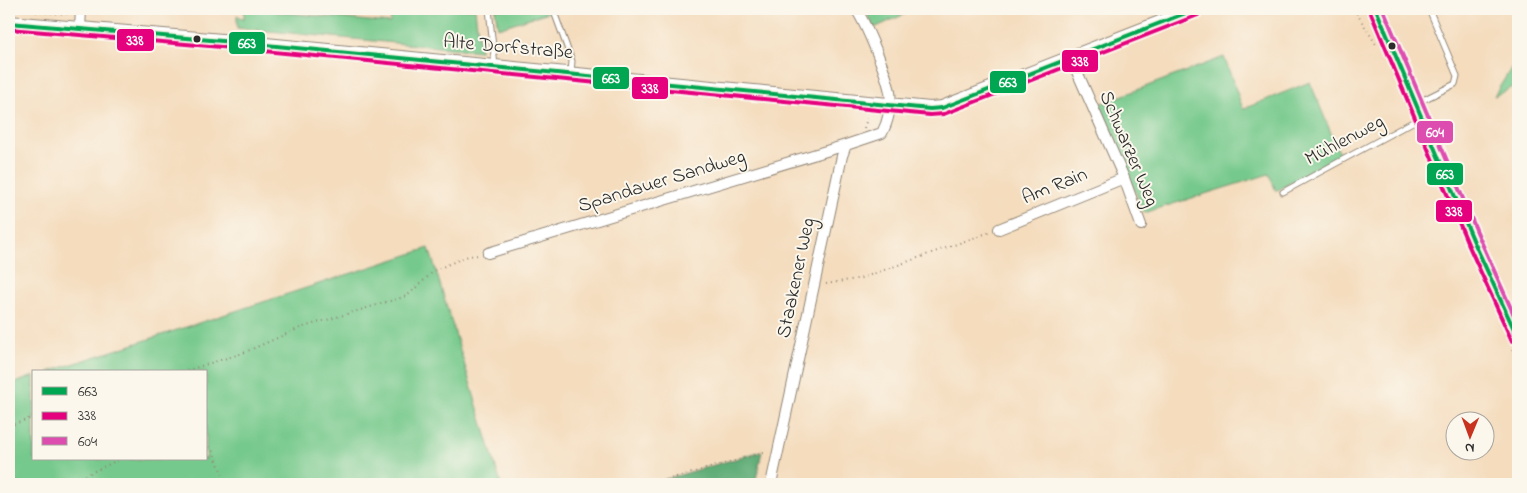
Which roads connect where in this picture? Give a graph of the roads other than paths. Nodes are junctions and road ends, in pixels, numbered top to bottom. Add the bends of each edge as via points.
1 (489, 9) edge
2 (553, 9) edge
3 (856, 9) edge
4 (1196, 9) edge
5 (1429, 9) edge
6 (1370, 11) edge
7 (81, 12) edge
8 (9, 23) edge
9 (80, 30) junction
10 (1071, 58) junction
11 (495, 67) junction
12 (571, 74) junction
13 (889, 105) junction
14 (1419, 110) junction
15 (846, 145) junction
16 (1124, 178) junction
17 (1283, 192) dead end
18 (1141, 225) dead end
19 (999, 229) road end
20 (488, 254) road end
21 (1518, 338) edge
22 (770, 484) edge

1 - 11 lane
2 - 12 lane via 572,61
3 - 13 street via 890,92
4 - 10 street, Alte Dorfstraße
5 - 14 lane, Mühlenweg via 1458,76 1455,84
6 - 14 main road
7 - 9 street
8 - 9 street, Alte Dorfstraße
9 - 11 street, Alte Dorfstraße
10 - 13 street, Alte Dorfstraße via 942,108
10 - 16 street, Schwarzer Weg
11 - 12 street, Alte Dorfstraße
12 - 13 street, Alte Dorfstraße
13 - 15 street via 882,134
14 - 17 lane, Mühlenweg
14 - 21 main road
15 - 20 street, Spandauer Sandweg
15 - 22 street, Staakener Weg
16 - 18 street, Schwarzer Weg
16 - 19 street, Am Rain

